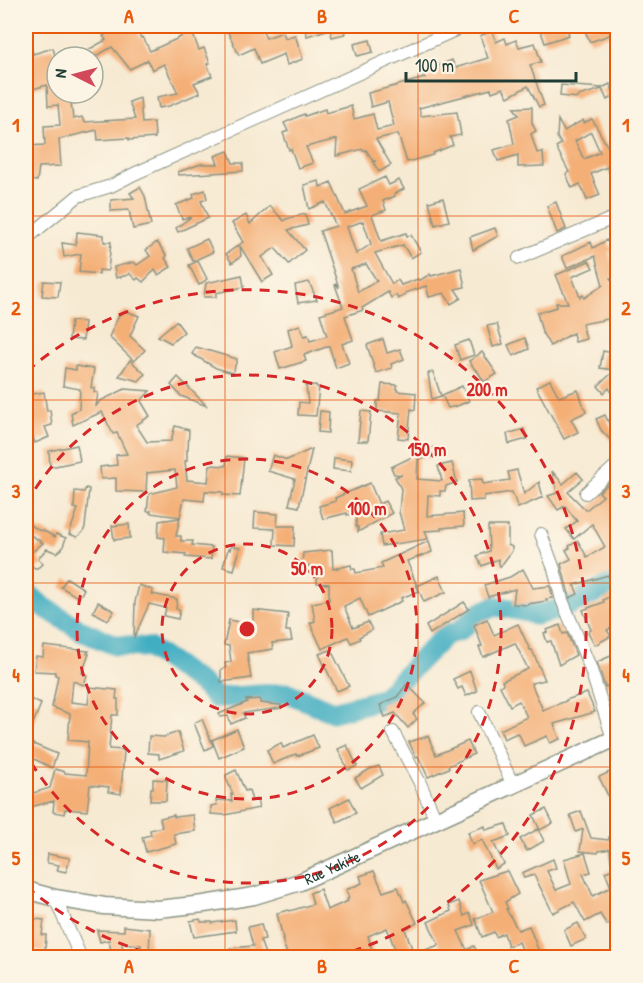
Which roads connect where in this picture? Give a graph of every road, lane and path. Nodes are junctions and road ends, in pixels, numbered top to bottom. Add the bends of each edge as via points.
1 (464, 26) edge
2 (618, 216) edge
3 (26, 239) edge
4 (519, 258) dead end
5 (618, 464) edge
6 (586, 493) dead end
7 (541, 534) dead end
8 (479, 712) dead end
9 (393, 732) dead end
10 (615, 738) edge
11 (513, 785) junction
12 (436, 820) junction
13 (26, 890) edge
14 (55, 898) junction
15 (81, 957) edge

1 - 3 street via 111,186 78,196
2 - 4 street
5 - 6 street
7 - 10 street
8 - 11 street
9 - 12 street
10 - 11 main road, Rue Yakite
11 - 12 main road, Rue Yakite
12 - 14 main road, Rue Yakite via 300,882 254,896 158,909
13 - 14 main road, Rue Yakite
14 - 15 street

